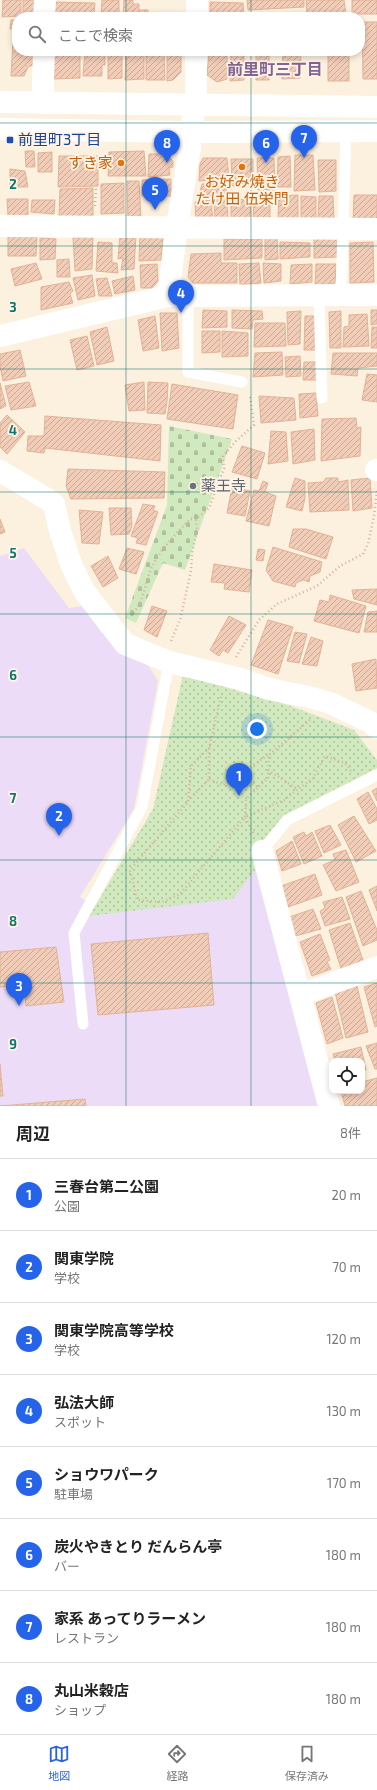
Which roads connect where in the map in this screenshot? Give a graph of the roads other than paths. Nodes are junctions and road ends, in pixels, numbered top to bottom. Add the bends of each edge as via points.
1 (45, 0) edge
2 (197, 0) edge
3 (44, 12) edge
4 (197, 12) edge
5 (44, 56) edge
6 (196, 56) edge
7 (0, 102) edge
8 (44, 103) junction
9 (196, 105) junction
10 (377, 107) edge
11 (0, 129) edge
12 (346, 130) junction
13 (377, 131) edge
14 (190, 132) junction
15 (0, 226) edge
16 (177, 228) junction
17 (343, 229) junction
18 (377, 229) edge
19 (341, 295) junction
20 (377, 295) edge
21 (178, 296) junction
22 (319, 296) junction
23 (0, 336) edge
24 (242, 382) road end
25 (322, 398) dead end
26 (0, 471) edge
27 (165, 660) junction
28 (377, 728) edge
29 (377, 775) edge
30 (262, 851) joint
31 (377, 967) edge
32 (300, 995) junction
33 (82, 1024) dead end
34 (329, 1106) edge

1 - 3 street
2 - 4 street
5 - 8 street
6 - 9 street
7 - 8 street
8 - 9 street
9 - 10 street
9 - 14 street
11 - 14 street
12 - 13 street
12 - 14 street
12 - 17 lane
14 - 16 street via 190,147
15 - 16 street
16 - 17 street
16 - 21 street
17 - 18 street
17 - 19 lane
19 - 20 street
19 - 22 street
21 - 22 street
21 - 23 street
21 - 24 lane via 188,372
22 - 25 lane
26 - 27 street via 54,504 71,564 84,591 116,634 125,644
27 - 28 street via 227,675 268,689 330,703 370,722
27 - 33 lane via 142,807 74,933
29 - 30 lane via 287,820
30 - 32 street
31 - 32 street
32 - 34 street

